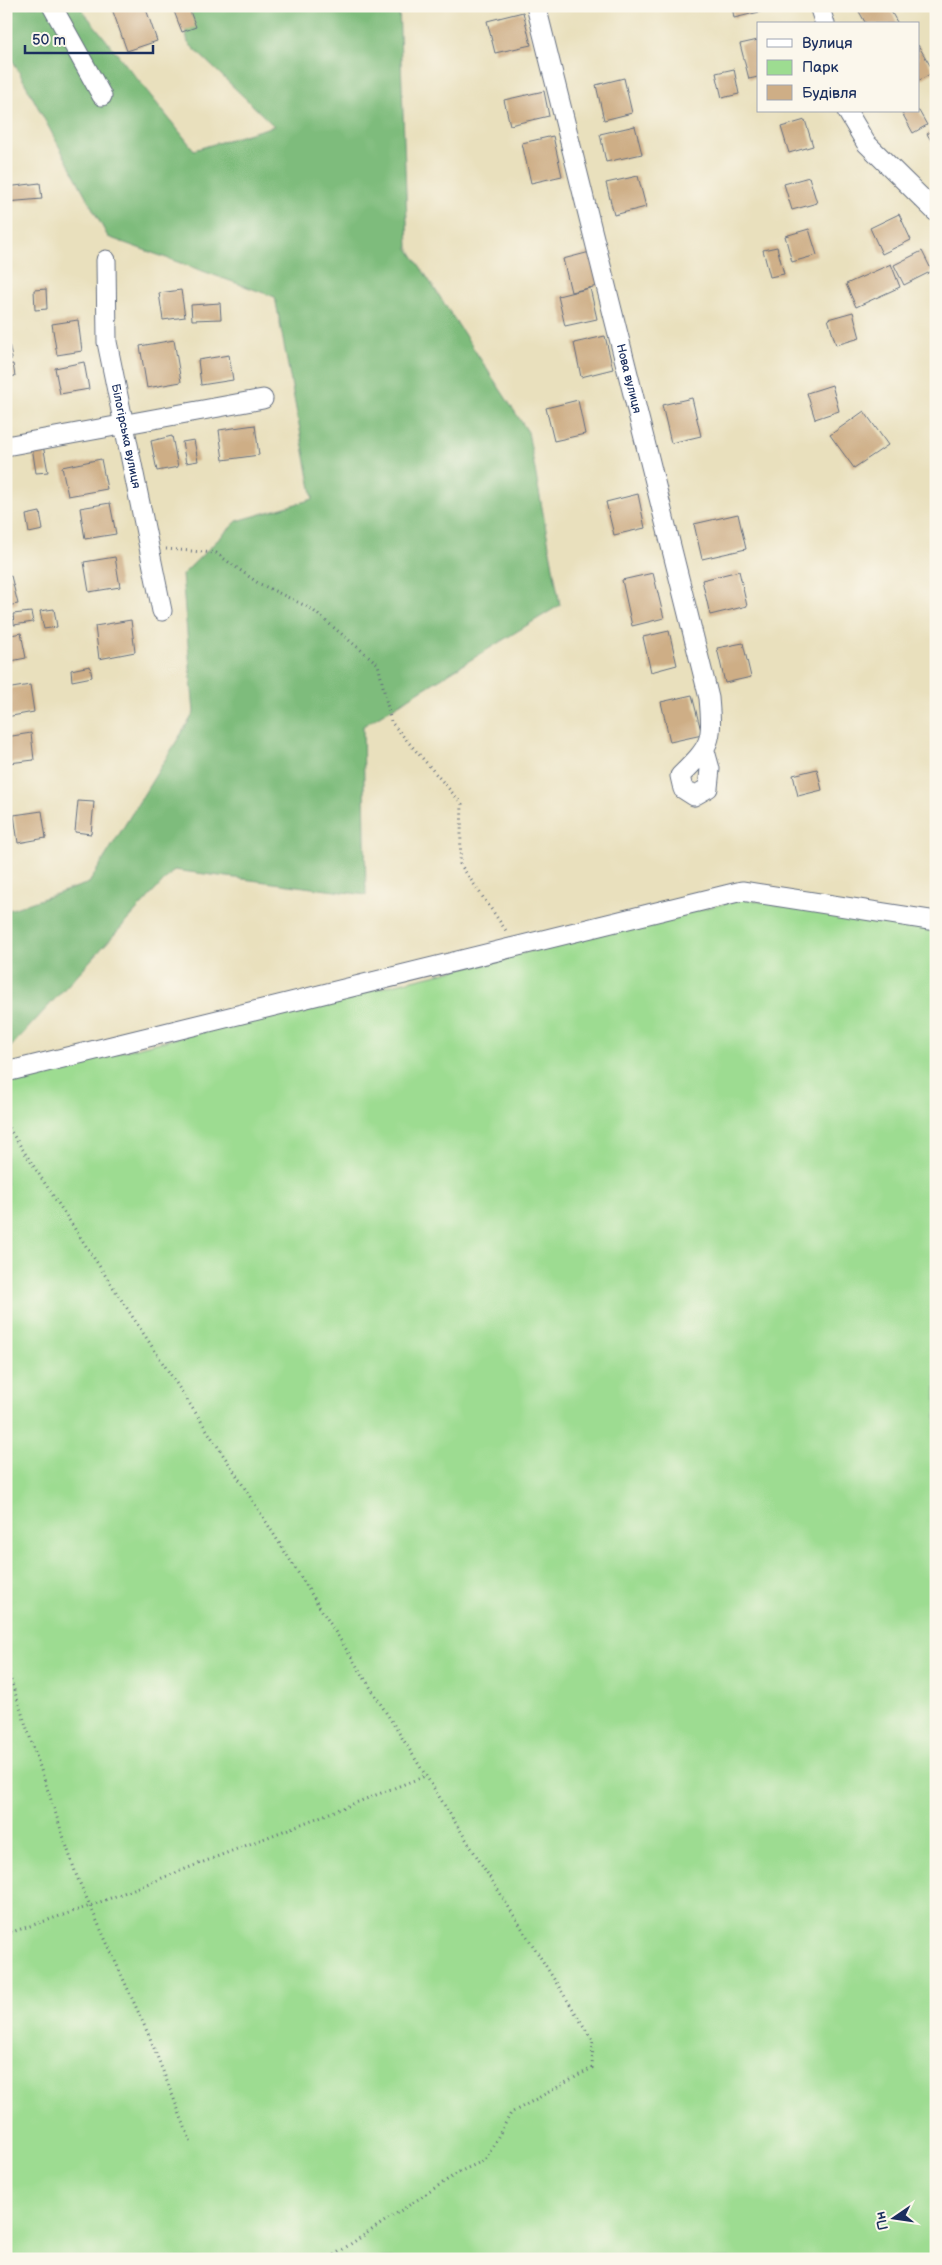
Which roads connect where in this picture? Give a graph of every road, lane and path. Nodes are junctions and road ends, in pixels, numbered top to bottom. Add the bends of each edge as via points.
1 (52, 6) edge
2 (536, 6) edge
3 (820, 6) edge
4 (824, 22) edge
5 (102, 96) dead end
6 (848, 112) edge
7 (936, 212) edge
8 (106, 260) dead end
9 (263, 399) dead end
10 (122, 425) junction
11 (6, 446) edge
12 (148, 548) junction
13 (162, 611) dead end
14 (705, 751) dead end
15 (936, 921) edge
16 (512, 948) junction
17 (6, 1072) edge
18 (6, 1124) edge
19 (6, 1666) edge
20 (425, 1776) junction
21 (90, 1906) junction
22 (6, 1934) edge
23 (192, 2145) dead end
24 (328, 2259) edge

1 - 5 street
2 - 14 street, Нова вулиця via 709,698 712,729
3 - 4 street
6 - 7 street via 866,143
8 - 10 street, Білогірська вулиця via 107,342
9 - 10 street
10 - 11 street
10 - 12 street, Білогірська вулиця
12 - 13 street, Білогірська вулиця
12 - 16 path via 216,552 258,583 310,608 378,664 391,722 462,804 460,864 507,930
15 - 16 street via 742,891
16 - 17 street
18 - 20 path via 239,1479
19 - 21 path via 77,1877
20 - 21 path
20 - 24 path via 593,2041 592,2068 511,2113 485,2160 459,2172
21 - 22 path
21 - 23 path via 150,2038

